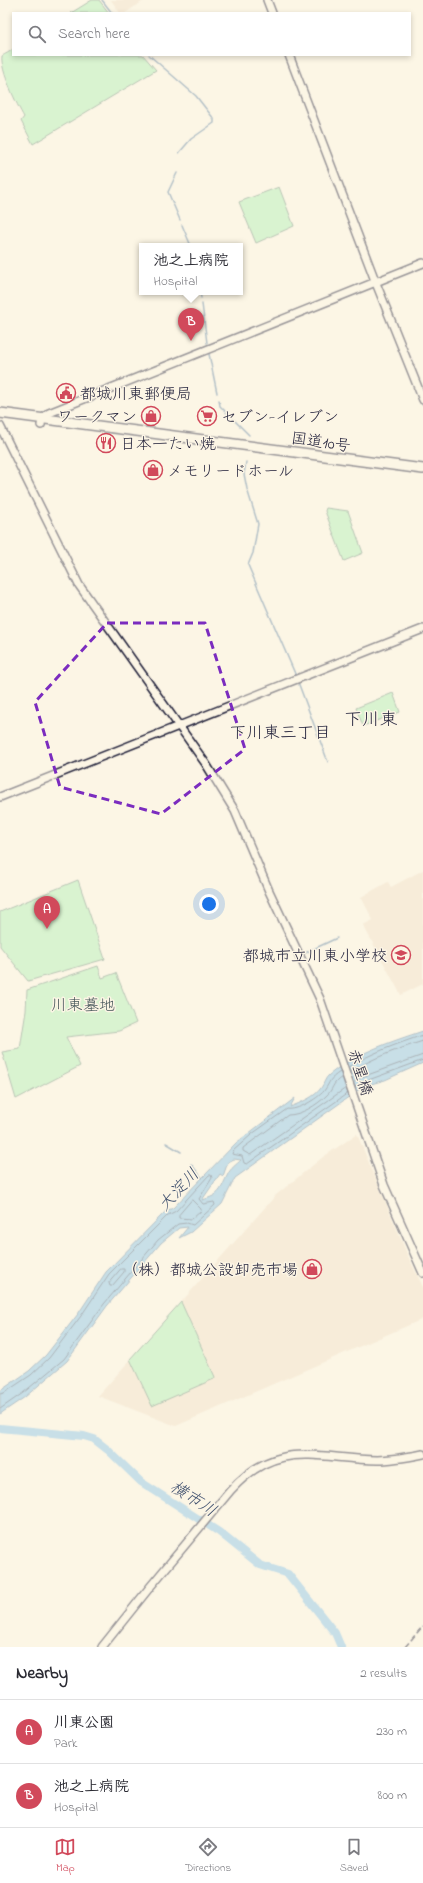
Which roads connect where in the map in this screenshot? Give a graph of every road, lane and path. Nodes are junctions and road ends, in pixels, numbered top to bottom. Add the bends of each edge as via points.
1 (267, 0) edge
2 (272, 12) edge
3 (289, 56) edge
4 (423, 263) edge
5 (376, 283) junction
6 (423, 400) edge
7 (0, 414) edge
8 (0, 419) edge
9 (41, 422) junction
10 (0, 426) edge
11 (423, 469) edge
12 (423, 475) edge
13 (423, 629) edge
14 (179, 726) junction
15 (0, 797) edge
16 (423, 1273) edge
17 (423, 1454) edge
18 (102, 1647) edge

1 - 2 street
3 - 5 street
4 - 5 street
5 - 6 street
5 - 9 street via 49,412
7 - 9 highway, 国道10号
8 - 9 highway, 国道10号
9 - 11 highway, 国道10号
9 - 12 highway, 国道10号
10 - 14 street, 赤星橋 via 79,585
13 - 14 street
14 - 15 street
14 - 16 street, 赤星橋 via 235,811 320,999 384,1185
17 - 18 street via 379,1460 315,1454 284,1456 260,1465 239,1481

